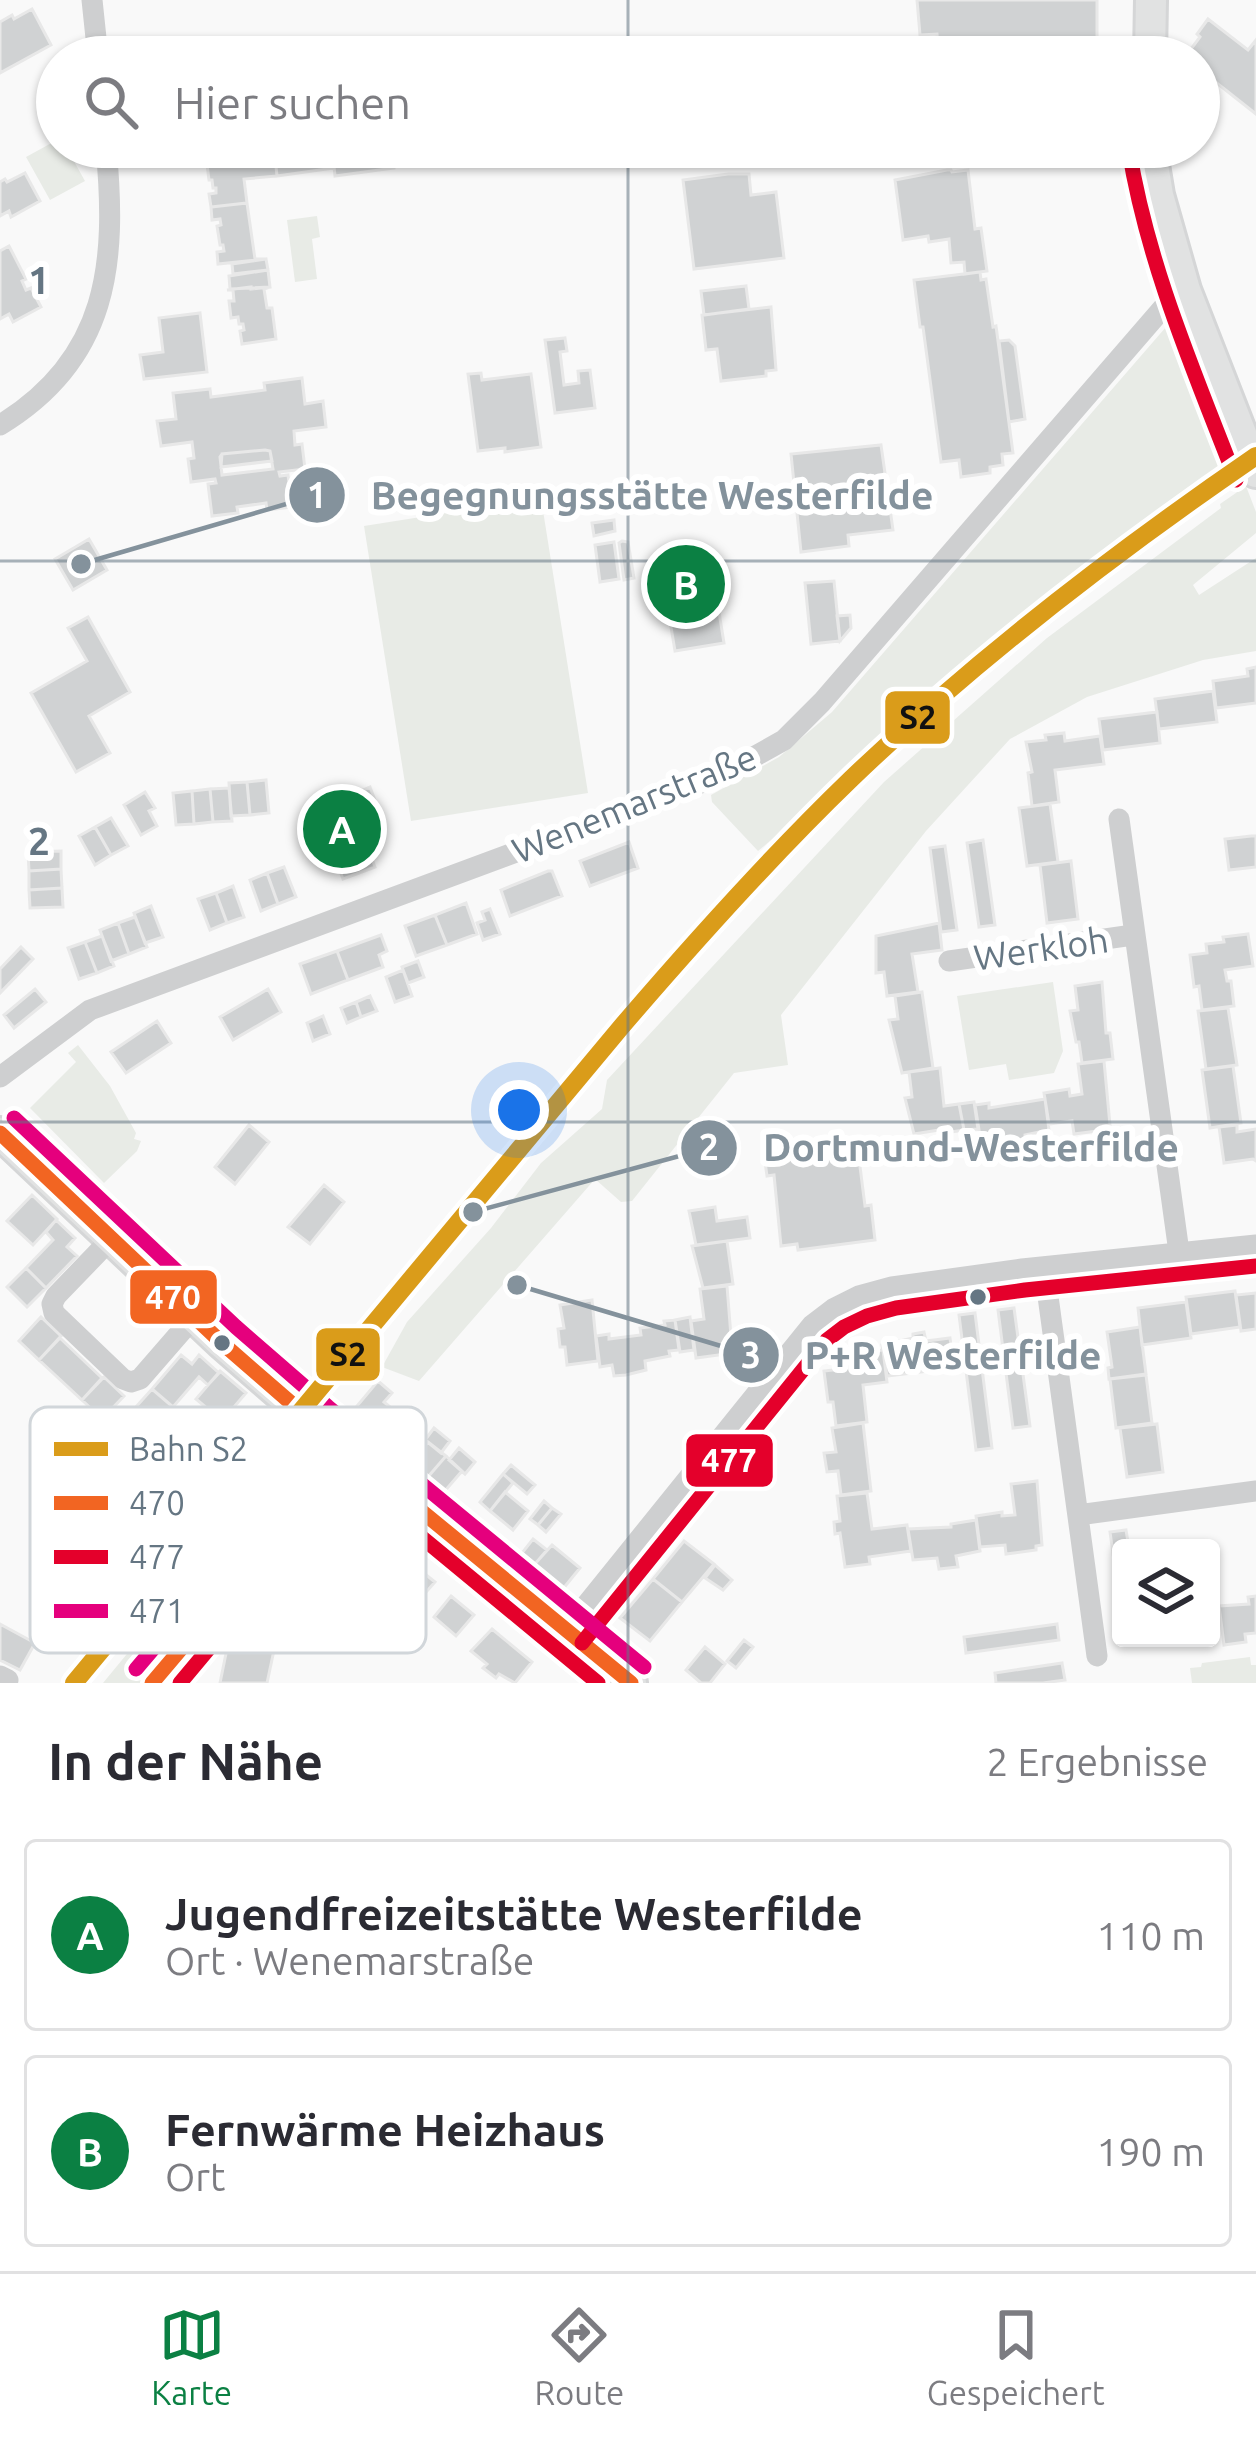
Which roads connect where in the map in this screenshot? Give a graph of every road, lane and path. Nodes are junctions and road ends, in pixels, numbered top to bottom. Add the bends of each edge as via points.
1 (92, 0) edge
2 (1151, 0) edge
3 (96, 36) edge
4 (1150, 36) edge
5 (107, 168) edge
6 (1154, 168) edge
7 (1185, 290) junction
8 (0, 425) edge
9 (1256, 472) edge
10 (1118, 819) dead end
11 (1133, 935) junction
12 (949, 961) dead end
13 (0, 1077) edge
14 (0, 1133) edge
15 (110, 1240) junction
16 (1256, 1245) edge
17 (1179, 1252) junction
18 (1044, 1267) junction
19 (193, 1318) junction
20 (296, 1407) edge
21 (1256, 1491) edge
22 (426, 1515) edge
23 (1078, 1515) junction
24 (566, 1630) junction
25 (1097, 1656) dead end
26 (632, 1683) edge

1 - 3 street
2 - 4 street
5 - 8 street via 109,264 86,336 43,394
6 - 7 street
7 - 9 street
7 - 13 street, Wenemarstraße via 784,740 694,786 90,1010
10 - 11 street, Werkloh
11 - 12 street, Werkloh
11 - 17 street, Werkloh
14 - 15 street
15 - 19 street
15 - 19 street via 52,1304 123,1379 140,1379
16 - 17 street
17 - 18 street
18 - 23 street
18 - 24 street via 892,1288 833,1309
19 - 20 street
21 - 23 street
22 - 24 street
23 - 25 street
24 - 26 street

